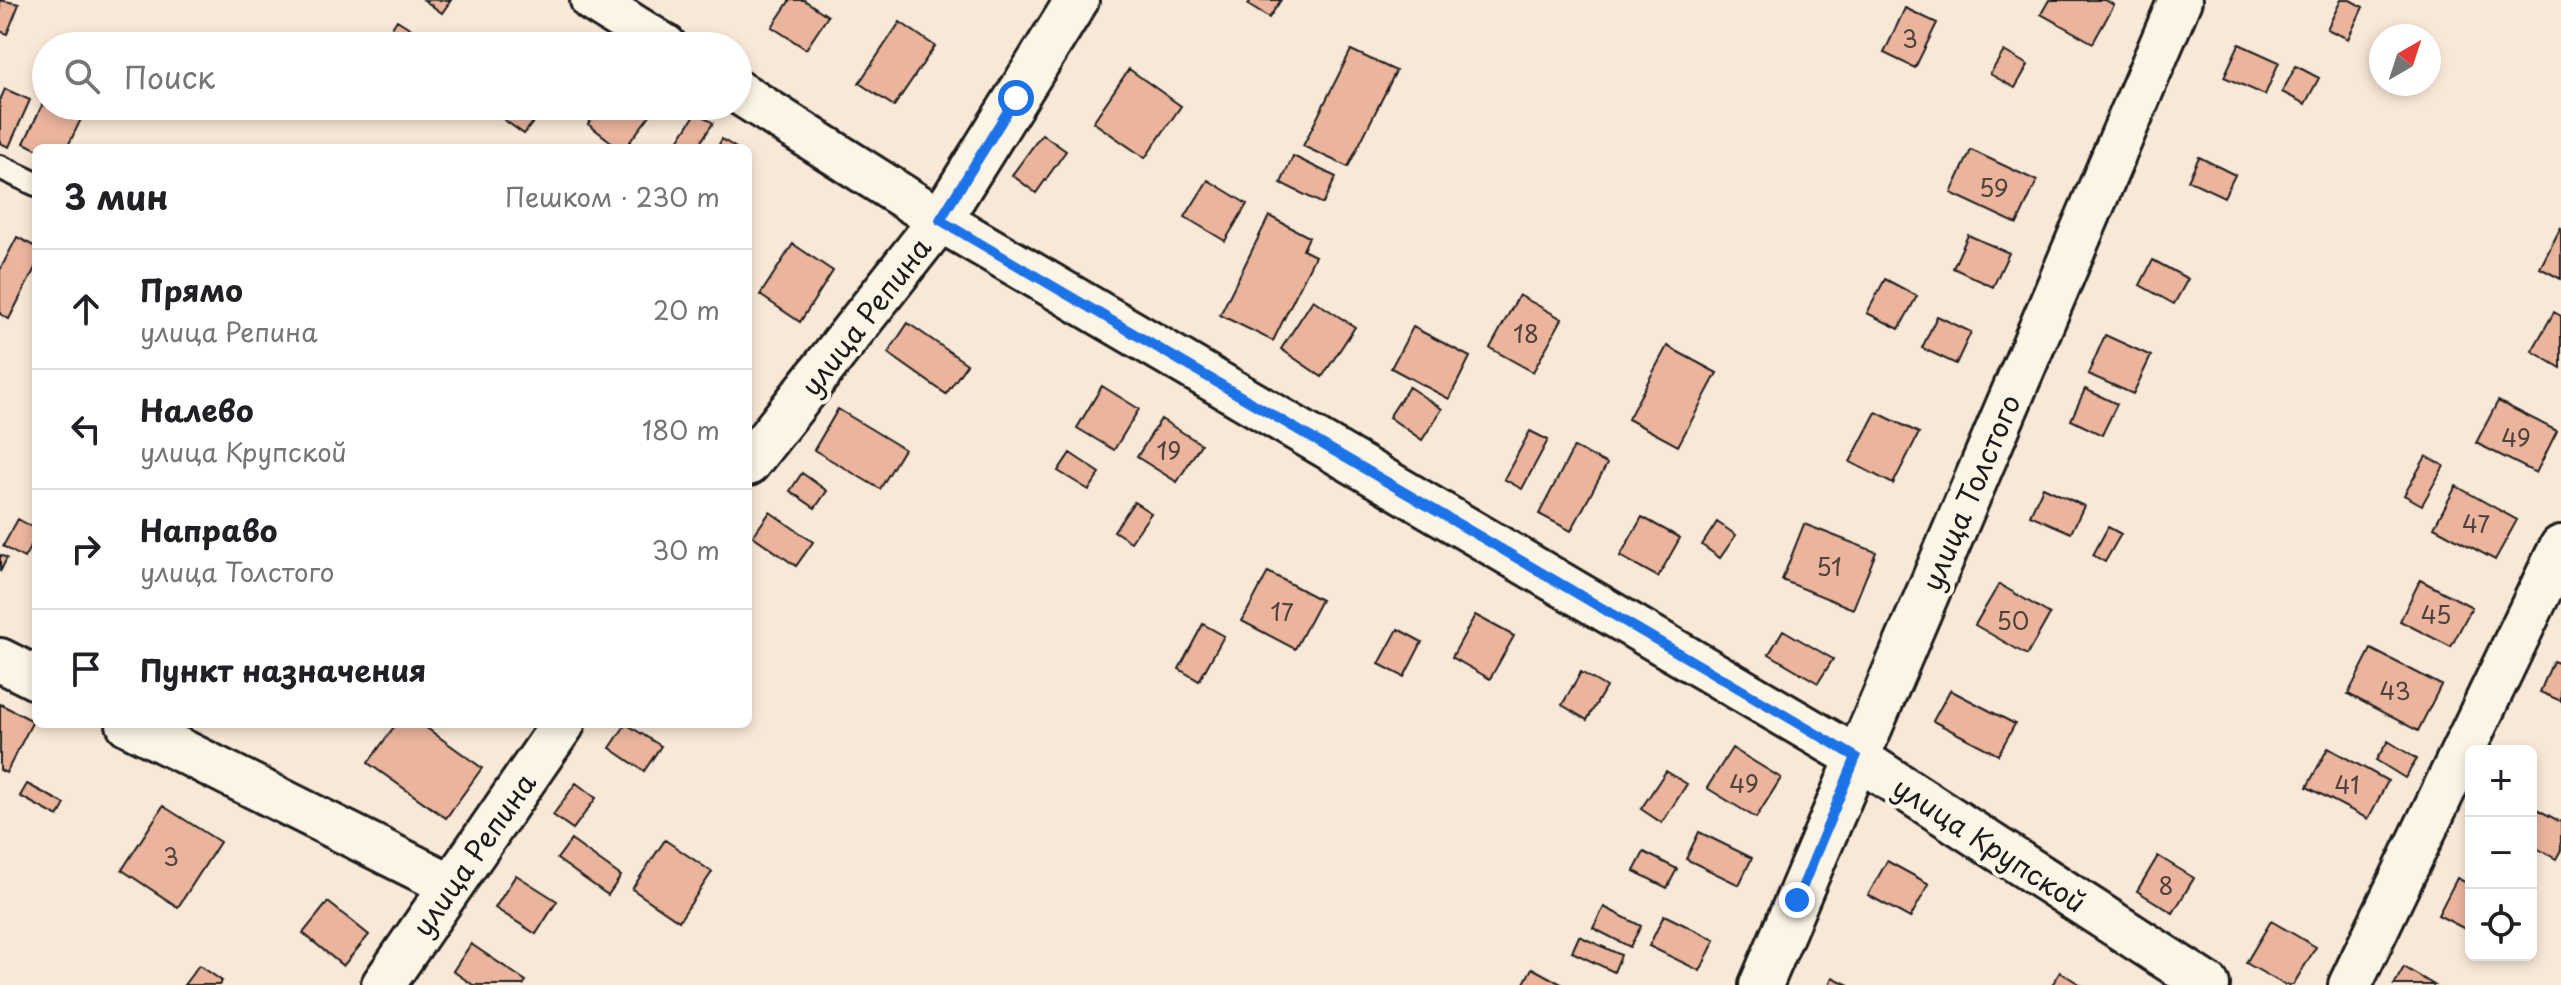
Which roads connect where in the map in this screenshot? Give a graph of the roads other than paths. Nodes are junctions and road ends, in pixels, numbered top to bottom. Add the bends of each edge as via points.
1 (592, 0) edge
2 (1077, 0) edge
3 (2180, 0) edge
4 (643, 32) edge
5 (752, 101) edge
6 (0, 167) edge
7 (32, 182) edge
8 (940, 220) junction
9 (752, 459) edge
10 (2561, 547) edge
11 (0, 660) edge
12 (32, 676) edge
13 (136, 728) edge
14 (560, 728) edge
15 (1856, 757) junction
16 (451, 885) junction
17 (383, 985) edge
18 (1761, 985) edge
19 (2208, 985) edge
20 (2350, 985) edge

1 - 4 street
2 - 8 street, улица Репина
3 - 15 street, улица Толстого
5 - 8 street, улица Крупской
6 - 7 lane
8 - 9 street, улица Репина
8 - 15 street, улица Крупской
10 - 20 street
11 - 12 street
13 - 16 street
14 - 16 street, улица Репина
15 - 18 street, улица Толстого
15 - 19 street, улица Крупской
16 - 17 street, улица Репина

